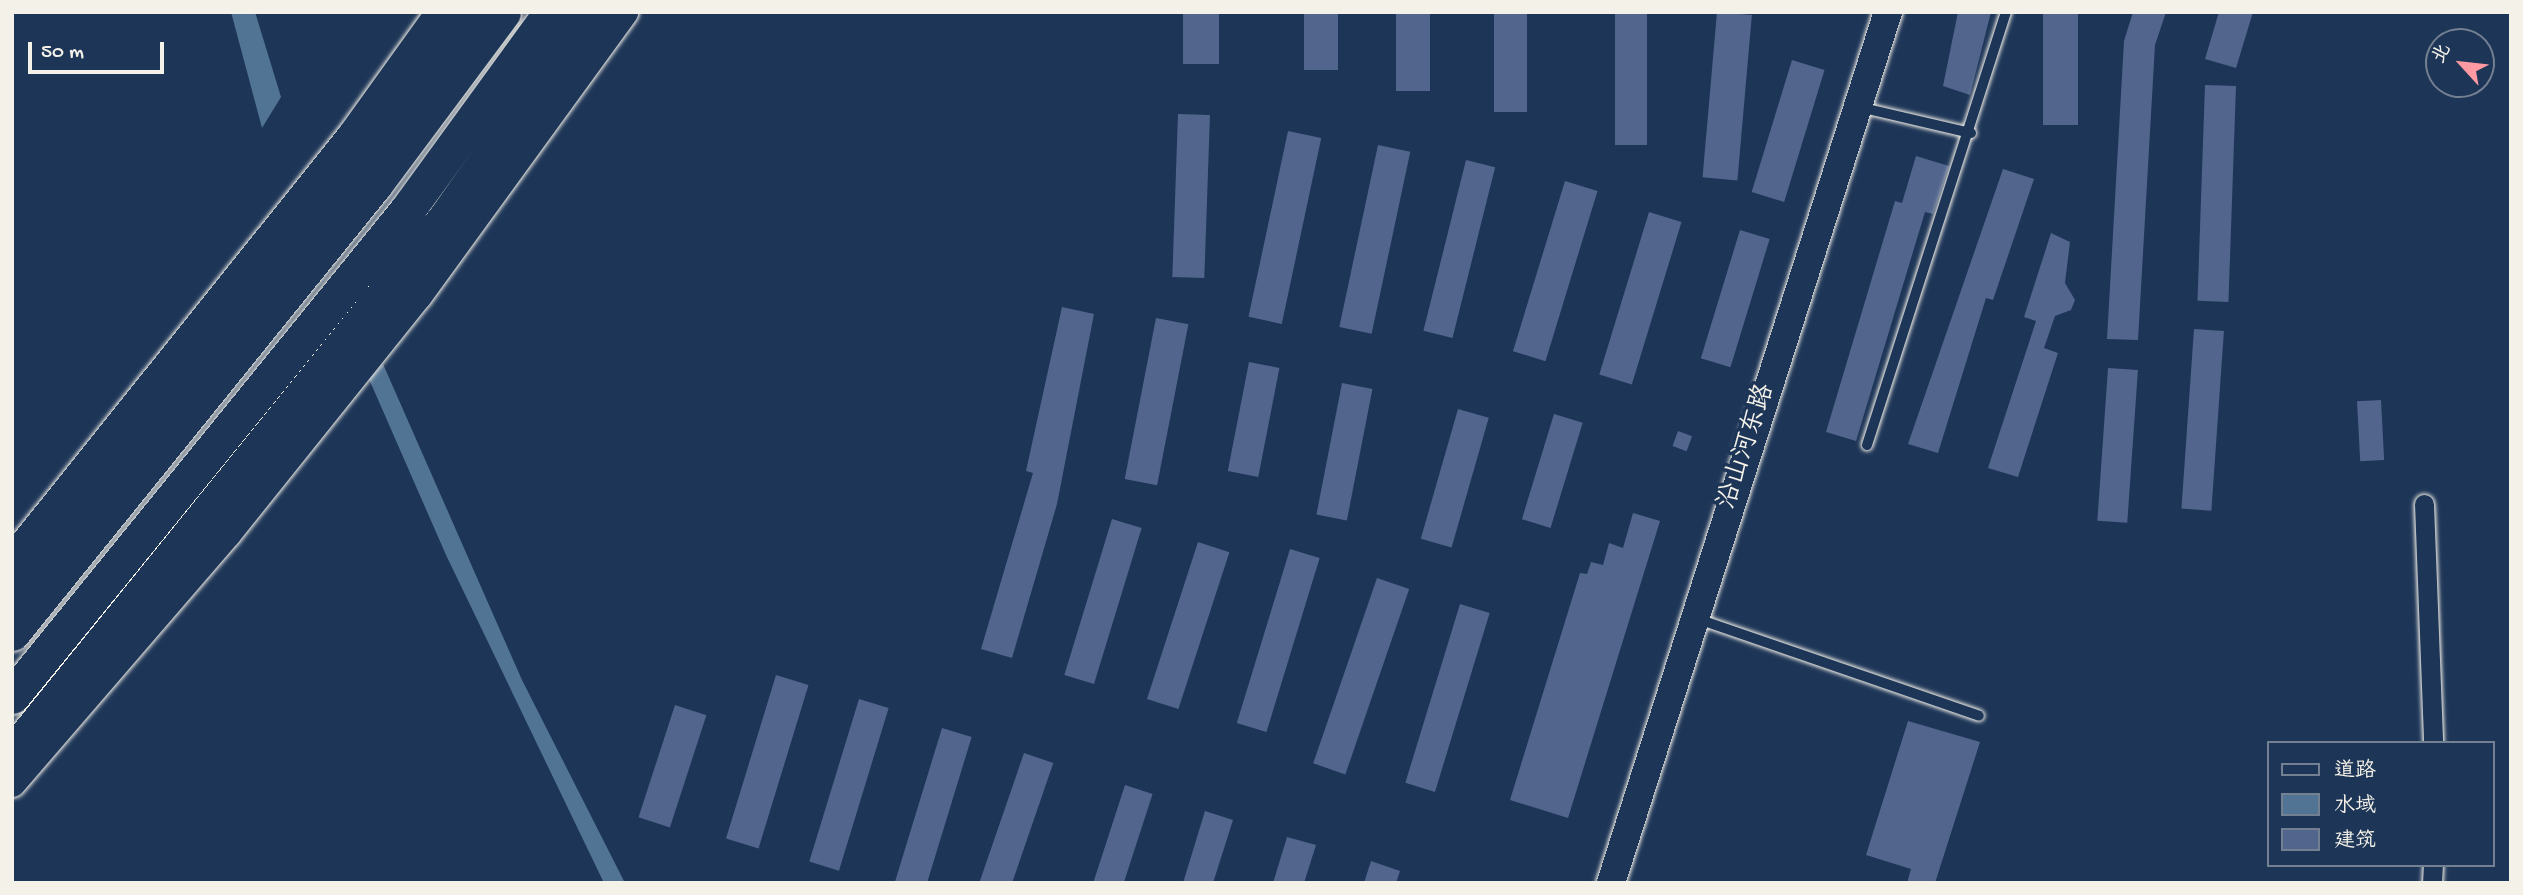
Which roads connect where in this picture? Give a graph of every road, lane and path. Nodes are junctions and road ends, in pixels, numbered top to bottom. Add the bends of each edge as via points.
1 (440, 12) edge
2 (465, 12) edge
3 (503, 12) edge
4 (551, 12) edge
5 (590, 12) edge
6 (624, 12) edge
7 (1888, 12) edge
8 (2006, 12) edge
9 (1858, 107) junction
10 (1971, 133) junction
11 (1867, 445) dead end
12 (2424, 504) dead end
13 (12, 559) edge
14 (12, 589) edge
15 (1693, 617) junction
16 (12, 633) edge
17 (12, 696) edge
18 (1979, 716) dead end
19 (2433, 741) edge
20 (12, 754) edge
21 (12, 783) edge
22 (1611, 883) edge

1 - 13 street via 351,136
2 - 14 highway via 223,333
3 - 16 highway via 375,184
4 - 17 highway via 408,209
5 - 20 highway via 444,220
6 - 21 street via 418,296 209,555
7 - 9 street, 沿山河东路
8 - 10 lane
9 - 10 lane
9 - 15 street, 沿山河东路
10 - 11 lane
12 - 19 street
15 - 18 lane
15 - 22 street, 沿山河东路

